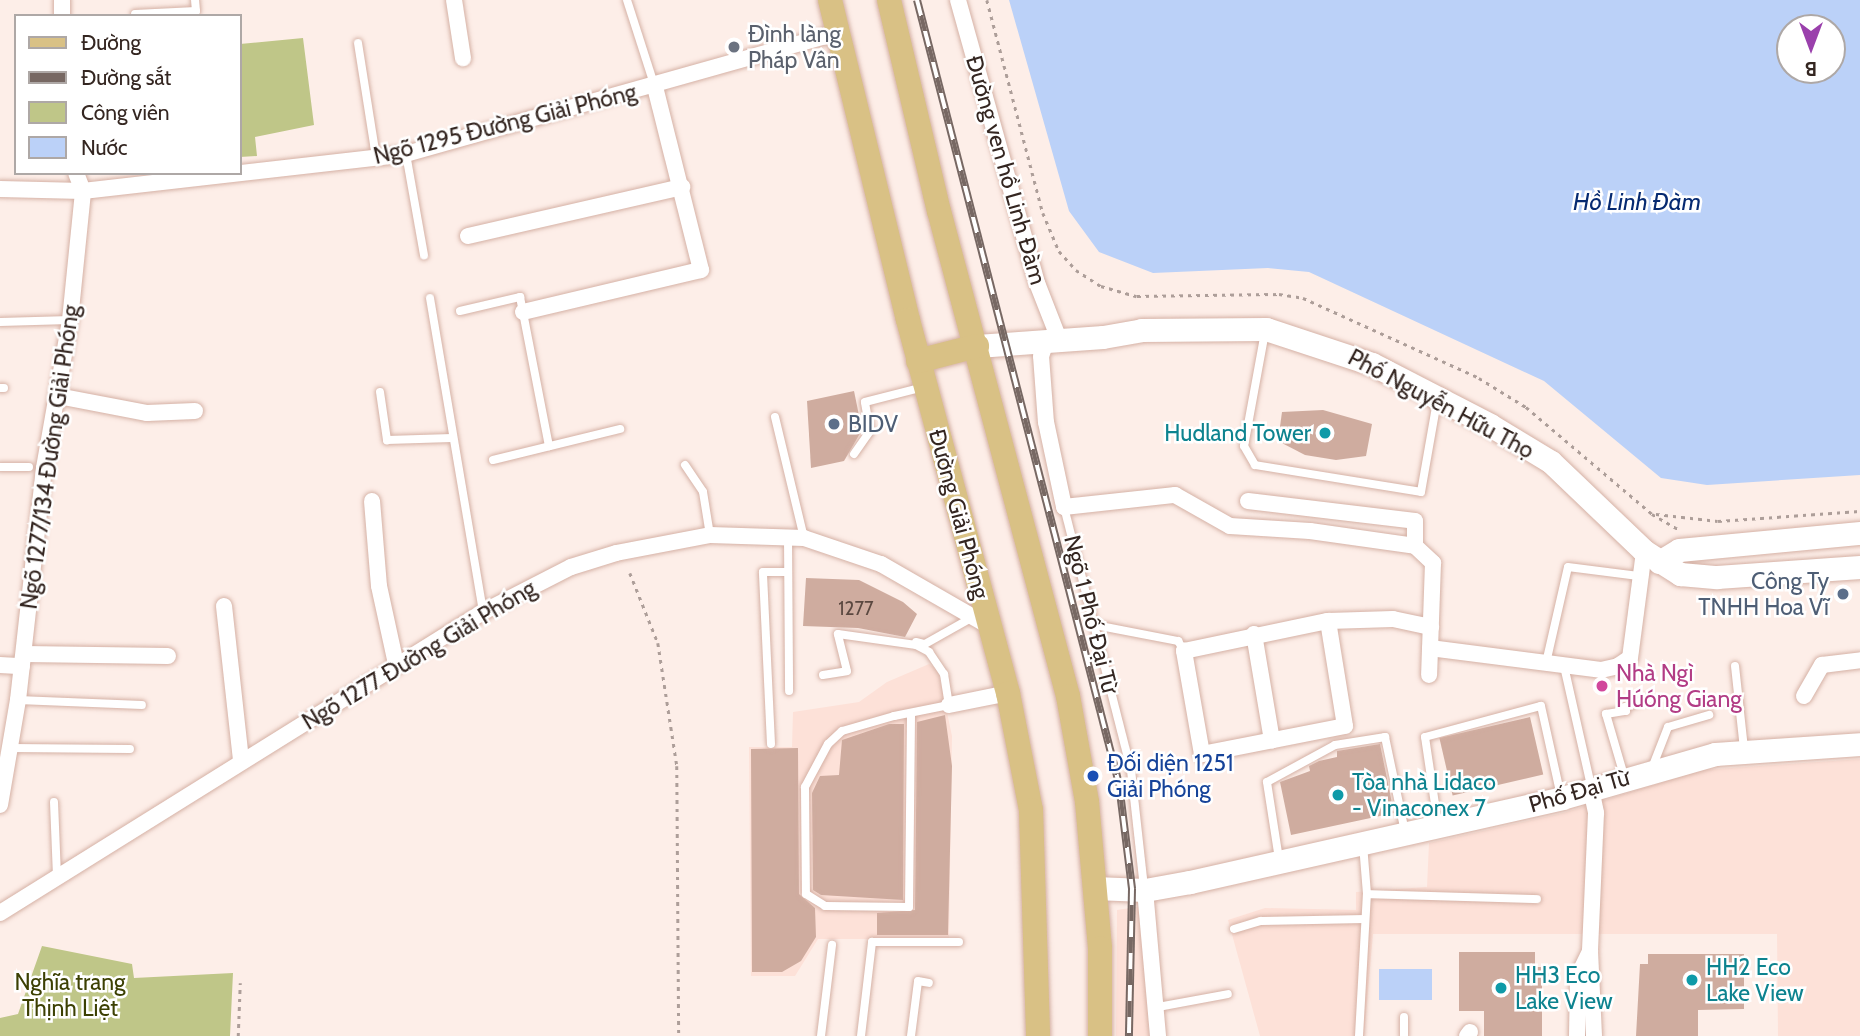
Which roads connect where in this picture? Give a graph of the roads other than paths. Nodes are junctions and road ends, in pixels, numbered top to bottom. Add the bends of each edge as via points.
1 (195, 0) edge
2 (454, 0) edge
3 (627, 0) edge
4 (830, 0) edge
5 (888, 0) edge
6 (958, 0) edge
7 (135, 14) dead end
8 (837, 33) junction
9 (358, 43) dead end
10 (463, 58) dead end
11 (656, 87) junction
12 (406, 154) junction
13 (376, 158) junction
14 (242, 173) edge
15 (77, 175) edge
16 (225, 175) edge
17 (682, 187) junction
18 (0, 189) edge
19 (83, 191) junction
20 (468, 236) dead end
21 (424, 255) dead end
22 (430, 298) dead end
23 (460, 311) dead end
24 (523, 312) junction
25 (70, 320) junction
26 (0, 322) edge
27 (1266, 329) junction
28 (1053, 339) junction
29 (977, 346) junction
30 (918, 361) junction
31 (925, 386) junction
32 (380, 392) dead end
33 (58, 396) junction
34 (1437, 398) junction
35 (195, 411) dead end
36 (775, 417) dead end
37 (620, 429) dead end
38 (452, 438) junction
39 (549, 446) junction
40 (854, 454) dead end
41 (493, 460) dead end
42 (685, 465) dead end
43 (0, 467) edge
44 (29, 467) dead end
45 (372, 501) dead end
46 (1248, 501) dead end
47 (1064, 508) junction
48 (1860, 533) edge
49 (710, 535) junction
50 (796, 537) junction
51 (1415, 547) junction
52 (1651, 557) junction
53 (1860, 567) edge
54 (788, 572) junction
55 (1638, 576) junction
56 (224, 606) dead end
57 (483, 612) junction
58 (1328, 621) junction
59 (980, 622) junction
60 (1095, 625) junction
61 (1431, 627) junction
62 (1254, 634) junction
63 (906, 640) dead end
64 (1430, 648) junction
65 (1184, 651) junction
66 (168, 656) dead end
67 (23, 660) junction
68 (1860, 660) edge
69 (1546, 663) junction
70 (396, 664) junction
71 (0, 665) edge
72 (1564, 666) junction
73 (1735, 666) dead end
74 (823, 675) dead end
75 (1429, 675) dead end
76 (789, 691) dead end
77 (1008, 692) junction
78 (1804, 696) dead end
79 (1648, 699) dead end
80 (18, 700) junction
81 (142, 705) dead end
82 (949, 705) junction
83 (911, 713) junction
84 (1709, 715) dead end
85 (1272, 740) junction
86 (7, 743) edge
87 (771, 744) dead end
88 (1860, 744) edge
89 (130, 749) dead end
90 (1744, 752) junction
91 (241, 761) junction
92 (1651, 770) junction
93 (1625, 779) junction
94 (1, 788) edge
95 (1591, 789) junction
96 (1562, 798) junction
97 (54, 802) dead end
98 (0, 805) edge
99 (1439, 827) junction
100 (1406, 835) junction
101 (1363, 844) junction
102 (1279, 862) junction
103 (57, 876) junction
104 (1094, 888) junction
105 (1145, 890) junction
106 (1367, 894) junction
107 (1537, 899) dead end
108 (0, 913) edge
109 (1366, 919) junction
110 (1234, 929) dead end
111 (960, 942) dead end
112 (832, 945) dead end
113 (1591, 947) junction
114 (929, 983) dead end
115 (1228, 994) dead end
116 (1158, 1007) junction
117 (1404, 1017) dead end
118 (821, 1036) edge
119 (861, 1036) edge
120 (911, 1036) edge
121 (1038, 1036) edge
122 (1100, 1036) edge
123 (1158, 1036) edge
124 (1359, 1036) edge
125 (1404, 1036) edge
126 (1577, 1036) edge
127 (1594, 1036) edge

1 - 7 lane via 196,11
2 - 10 street
3 - 11 lane
4 - 8 main road, Đường Giải Phóng
5 - 29 main road
6 - 28 street, Đường ven hồ Linh Đàm
8 - 11 street, Ngõ 1295 Đường Giải Phóng
8 - 30 main road, Đường Giải Phóng
9 - 13 lane
11 - 12 street, Ngõ 1295 Đường Giải Phóng
11 - 17 street
12 - 13 street, Ngõ 1295 Đường Giải Phóng
12 - 21 lane
13 - 14 street, Ngõ 1295 Đường Giải Phóng
15 - 19 street
16 - 19 street, Ngõ 1295 Đường Giải Phóng
17 - 20 street
17 - 24 street via 701,270
18 - 19 street, Ngõ 1295 Đường Giải Phóng
19 - 25 street, Ngõ 1277/134 Đường Giải Phóng
22 - 38 lane
23 - 24 lane via 520,297
24 - 39 lane
25 - 26 lane
25 - 33 street, Ngõ 1277/134 Đường Giải Phóng
27 - 28 main road, Phố Nguyễn Hữu Thọ via 1207,326
27 - 34 main road, Phố Nguyễn Hữu Thọ via 1373,364
27 - 34 lane via 1244,446 1255,465 1421,492
28 - 29 main road, Phố Nguyễn Hữu Thọ
28 - 47 street, Ngõ 1 Phố Đại Từ via 1041,356 1046,422
29 - 30 main road
29 - 104 main road via 1068,696 1087,802
30 - 31 main road, Đường Giải Phóng
31 - 40 lane via 865,402 870,431
31 - 59 main road, Đường Giải Phóng
32 - 38 lane via 387,440
33 - 35 street via 147,413
33 - 67 street, Ngõ 1277/134 Đường Giải Phóng via 44,468
34 - 52 main road, Phố Nguyễn Hữu Thọ via 1551,462
36 - 50 lane
37 - 39 lane
38 - 57 lane
39 - 41 lane
42 - 49 lane via 703,492
43 - 44 lane
45 - 70 street via 379,586
46 - 51 street via 1415,521
47 - 51 street via 1175,495 1230,526 1310,531
47 - 60 lane, Ngõ 1 Phố Đại Từ
48 - 52 main road via 1679,550
49 - 50 street, Ngõ 1277 Đường Giải Phóng
49 - 57 street, Ngõ 1277 Đường Giải Phóng via 660,541 571,567
50 - 54 lane
50 - 59 street, Ngõ 1277 Đường Giải Phóng via 881,564
51 - 61 street via 1433,563
52 - 53 main road, Phố Nguyễn Hữu Thọ via 1680,574 1717,577
52 - 55 street
54 - 76 lane
54 - 87 lane via 763,572
55 - 69 lane via 1568,567
55 - 72 street via 1630,658 1601,670
56 - 91 street
57 - 70 street, Ngõ 1277 Đường Giải Phóng
58 - 61 street via 1393,619
58 - 62 street
58 - 85 street via 1345,726
59 - 63 lane via 925,644
59 - 77 main road, Đường Giải Phóng
60 - 65 lane via 1178,641
60 - 105 lane, Ngõ 1 Phố Đại Từ via 1131,770
61 - 64 street
62 - 65 street
62 - 85 street
64 - 69 street
64 - 75 street
65 - 85 street via 1202,754
66 - 67 street
67 - 71 street
67 - 80 street, Ngõ 1277/134 Đường Giải Phóng
68 - 78 street via 1822,665
69 - 72 street
70 - 91 street, Ngõ 1277 Đường Giải Phóng
72 - 95 lane
73 - 90 lane
74 - 82 lane via 847,671 838,634 916,645 929,652 944,674
77 - 82 street
77 - 121 main road, Đường Giải Phóng via 1031,810
79 - 93 lane via 1625,706 1626,711 1606,714
80 - 81 lane
80 - 86 street, Ngõ 1277/134 Đường Giải Phóng
82 - 83 lane
83 - 83 lane via 842,731 808,776 806,894 825,906 909,907
84 - 92 lane via 1668,727
86 - 89 lane
86 - 94 street, Ngõ 1277/134 Đường Giải Phóng
88 - 90 main road, Phố Đại Từ
90 - 92 main road, Phố Đại Từ via 1715,754
91 - 103 street, Ngõ 1277 Đường Giải Phóng
92 - 93 main road, Phố Đại Từ
93 - 95 main road, Phố Đại Từ
94 - 98 street, Ngõ 1277/134 Đường Giải Phóng
95 - 96 main road, Phố Đại Từ
95 - 113 street via 1596,813
96 - 99 main road, Phố Đại Từ
96 - 99 lane via 1541,706 1425,737
97 - 103 lane
99 - 100 main road, Phố Đại Từ
100 - 101 main road, Phố Đại Từ
100 - 102 lane via 1385,737 1335,745 1267,782
101 - 102 main road, Phố Đại Từ
101 - 106 lane
102 - 105 main road, Phố Đại Từ
103 - 108 street, Ngõ 1277 Đường Giải Phóng
104 - 105 main road, Phố Đại Từ
104 - 122 main road
105 - 116 street
106 - 107 lane
106 - 109 lane
109 - 110 lane via 1261,921
109 - 124 lane
111 - 119 lane via 872,942
112 - 118 lane
113 - 126 street via 1577,976
113 - 127 street
114 - 120 lane via 918,981
115 - 116 lane
116 - 123 street
117 - 125 lane

